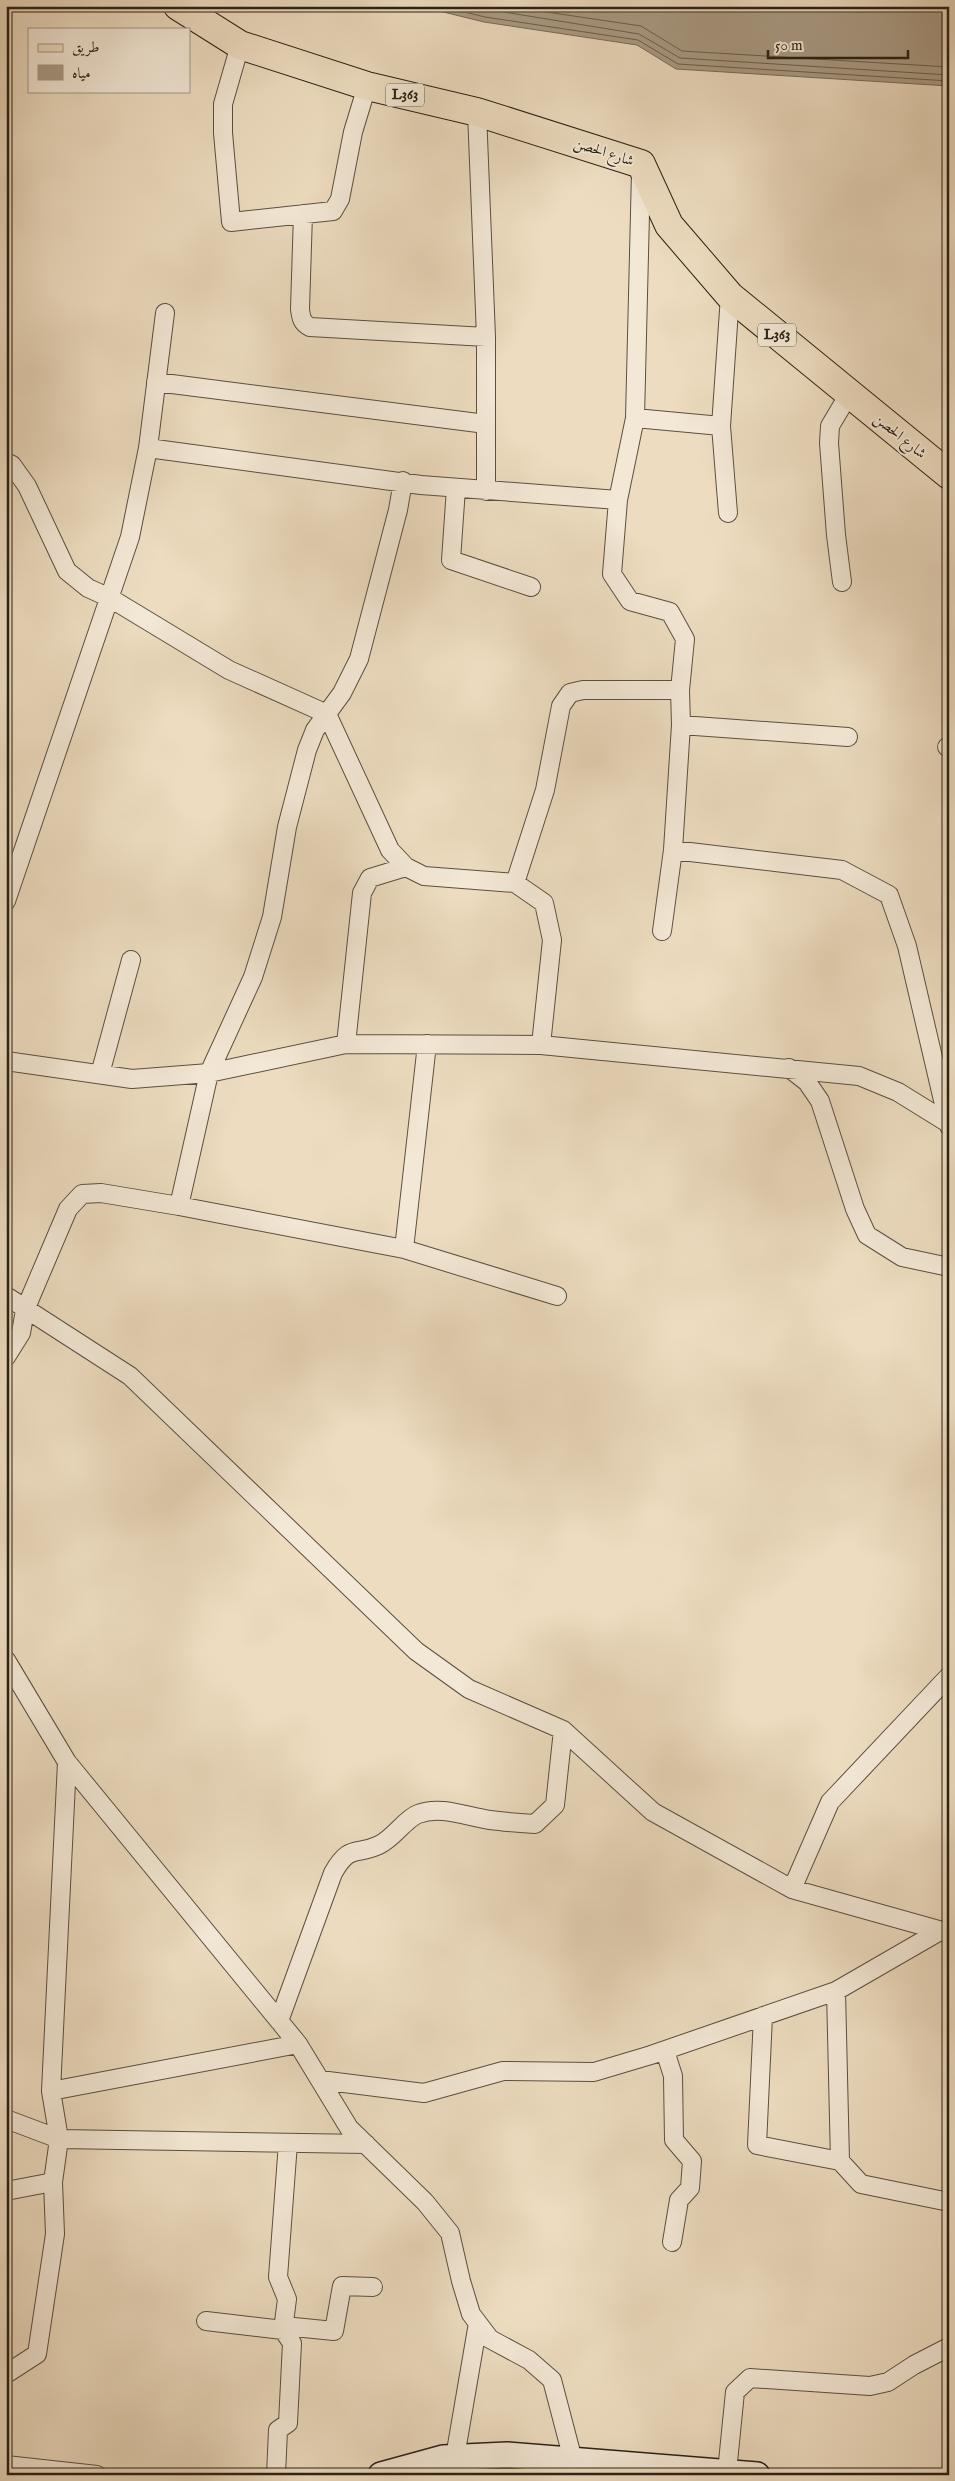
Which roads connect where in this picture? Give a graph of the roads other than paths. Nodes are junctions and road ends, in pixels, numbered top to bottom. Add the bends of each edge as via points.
1 (178, 6) edge
2 (240, 45) junction
3 (368, 86) junction
4 (477, 112) junction
5 (641, 164) junction
6 (303, 214) junction
7 (730, 296) junction
8 (165, 313) dead end
9 (486, 337) junction
10 (156, 382) junction
11 (849, 394) junction
12 (635, 418) junction
13 (486, 424) junction
14 (721, 426) junction
15 (148, 448) junction
16 (6, 462) edge
17 (949, 476) edge
18 (403, 481) junction
19 (456, 488) junction
20 (486, 491) junction
21 (618, 500) junction
22 (728, 513) dead end
23 (842, 582) dead end
24 (531, 587) dead end
25 (110, 598) junction
26 (680, 690) junction
27 (327, 714) junction
28 (681, 726) junction
29 (848, 737) dead end
30 (673, 850) junction
31 (406, 867) junction
32 (514, 883) junction
33 (6, 901) edge
34 (662, 931) dead end
35 (131, 960) dead end
36 (346, 1044) junction
37 (427, 1044) junction
38 (541, 1045) junction
39 (6, 1061) edge
40 (788, 1068) junction
41 (210, 1073) junction
42 (100, 1074) junction
43 (948, 1124) edge
44 (179, 1206) junction
45 (404, 1249) junction
46 (949, 1267) edge
47 (6, 1296) edge
48 (557, 1296) dead end
49 (25, 1310) junction
50 (6, 1357) edge
51 (6, 1660) edge
52 (949, 1676) edge
53 (563, 1730) junction
54 (67, 1762) junction
55 (792, 1889) junction
56 (945, 1932) edge
57 (836, 1992) junction
58 (763, 2016) junction
59 (279, 2021) junction
60 (298, 2044) junction
61 (665, 2050) junction
62 (320, 2080) junction
63 (51, 2091) junction
64 (6, 2119) edge
65 (59, 2139) junction
66 (288, 2143) junction
67 (366, 2144) junction
68 (840, 2162) junction
69 (53, 2182) junction
70 (6, 2191) edge
71 (949, 2202) edge
72 (672, 2242) dead end
73 (373, 2288) dead end
74 (206, 2321) dead end
75 (478, 2323) junction
76 (284, 2328) junction
77 (949, 2347) edge
78 (6, 2374) edge
79 (455, 2457) junction
80 (573, 2460) junction
81 (6, 2465) edge
82 (653, 2471) edge
83 (726, 2472) junction
84 (97, 2475) edge
85 (276, 2475) edge
86 (381, 2475) edge
87 (758, 2475) edge

1 - 2 main road, شارع الحصن / L363
2 - 3 main road, شارع الحصن / L363
2 - 6 street via 222,104 231,222
3 - 4 main road, شارع الحصن / L363
3 - 6 street via 353,132 340,200 333,211
4 - 5 main road, شارع الحصن / L363
4 - 9 street
5 - 7 main road, شارع الحصن / L363 via 669,225
5 - 12 street
6 - 9 street via 300,309 305,324 310,327
7 - 11 main road, شارع الحصن / L363
7 - 14 street
8 - 10 street
9 - 13 street
10 - 13 street
10 - 15 street
11 - 17 main road, شارع الحصن / L363
11 - 23 street via 830,426 829,443
12 - 14 street
12 - 21 street
13 - 20 street
14 - 22 street
15 - 18 street
15 - 25 street via 130,537
16 - 25 street via 12,465 27,486 67,571 88,588
18 - 19 street
18 - 27 street via 359,658 342,693
19 - 20 street
19 - 24 street via 451,560
20 - 21 street
21 - 26 street via 612,574 630,601 670,612 685,639
25 - 27 street via 229,670
25 - 33 street
26 - 28 street
26 - 32 street via 583,690 570,693 562,706 545,790
27 - 31 street via 390,850
27 - 41 street via 315,730 307,750 287,827 272,917 253,977
28 - 29 street
28 - 30 street
30 - 34 street
30 - 43 street via 842,870 889,895 907,946
31 - 32 street via 424,876
31 - 36 street via 370,878 362,893
32 - 38 street via 544,904 552,940
35 - 42 street
36 - 37 street
36 - 41 street
37 - 38 street
37 - 45 street
38 - 40 street
39 - 42 street
40 - 43 street via 859,1076 898,1092
40 - 46 street via 807,1082 820,1101 854,1209 867,1235 902,1257
41 - 42 street via 132,1079
41 - 44 street
44 - 45 street
44 - 49 street via 101,1192 82,1194 68,1209
45 - 48 street
47 - 49 street
49 - 50 street via 21,1333
49 - 53 street via 130,1376 416,1651 469,1688
51 - 54 street
52 - 55 street via 830,1802
53 - 55 street via 653,1812
53 - 59 street via 555,1805 535,1824 489,1820 440,1810 417,1814 378,1846 356,1850 341,1859
54 - 59 street
54 - 63 street
55 - 56 street
56 - 57 street
57 - 58 street
57 - 68 street
58 - 61 street
58 - 68 street via 757,2145
59 - 60 street
60 - 62 street
60 - 63 street
61 - 62 street via 594,2072 503,2071 424,2093
61 - 72 street via 673,2076 674,2140 692,2161 690,2188 679,2200
62 - 67 street via 349,2128
63 - 65 street
64 - 65 street
65 - 66 street
65 - 69 street
66 - 67 street
66 - 76 street via 278,2277 287,2300
67 - 75 street via 425,2202 450,2233 471,2314
68 - 71 street via 861,2184
69 - 70 street
69 - 78 street via 55,2234 37,2354
73 - 76 street via 342,2286 334,2332
74 - 76 street
75 - 79 street
75 - 80 street via 490,2338 529,2360 552,2380
76 - 85 street via 292,2343 288,2422 278,2430
77 - 83 street via 921,2360 888,2382 870,2386 750,2378 735,2392
79 - 80 street via 507,2455
79 - 86 street
80 - 82 street
81 - 84 street
82 - 83 street
83 - 87 street

